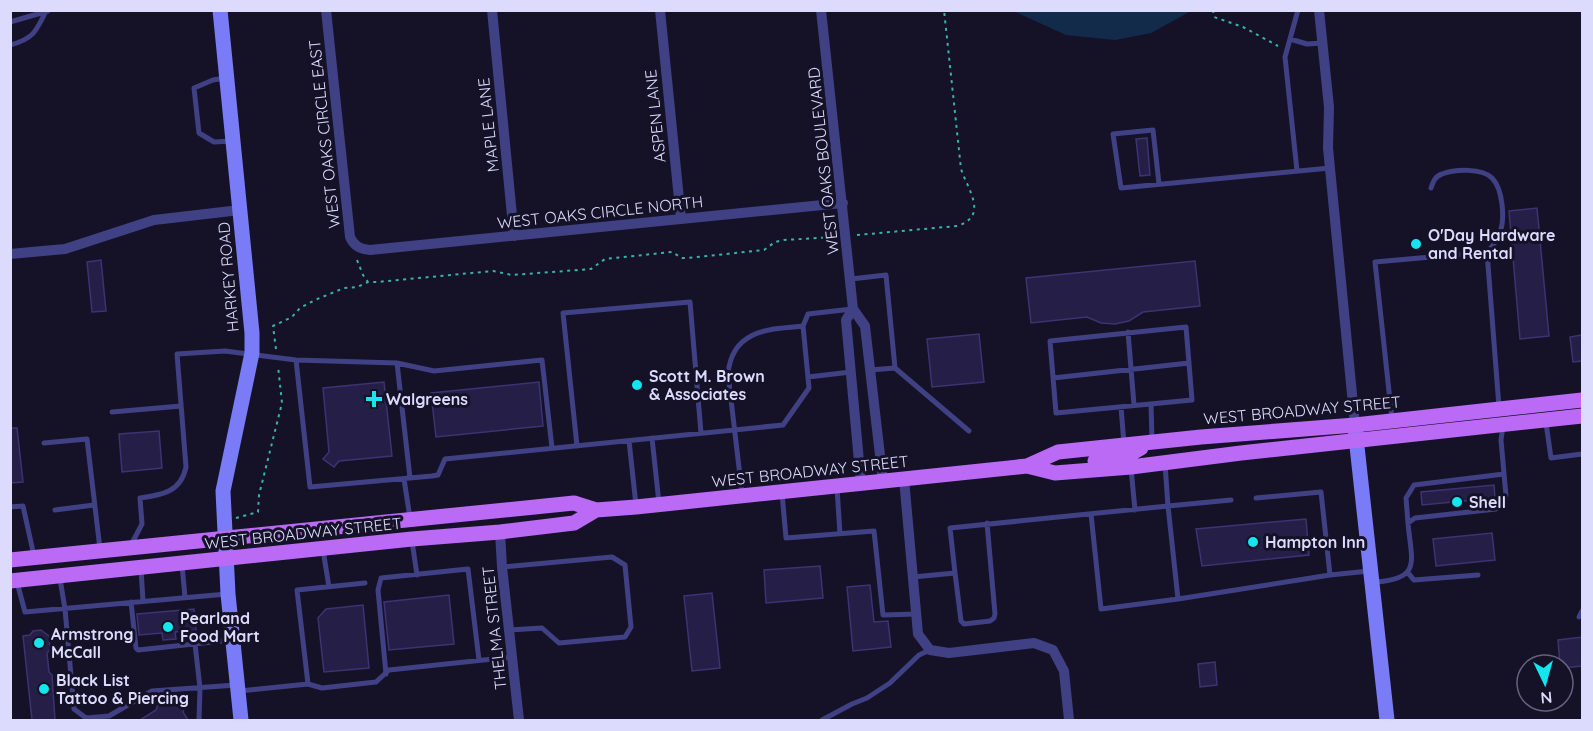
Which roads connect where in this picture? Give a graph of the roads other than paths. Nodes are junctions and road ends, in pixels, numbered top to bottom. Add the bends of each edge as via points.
1 (220, 10) edge
2 (326, 10) edge
3 (492, 10) edge
4 (660, 10) edge
5 (822, 10) edge
6 (1298, 10) edge
7 (1319, 10) edge
8 (48, 11) edge
9 (10, 22) edge
10 (1290, 39) junction
11 (1323, 43) junction
12 (10, 45) edge
13 (227, 78) junction
14 (233, 141) junction
15 (1330, 168) junction
16 (1297, 171) junction
17 (1159, 184) junction
18 (1431, 188) dead end
19 (843, 203) junction
20 (240, 210) junction
21 (681, 219) junction
22 (514, 236) junction
23 (361, 249) joint
24 (1487, 252) junction
25 (10, 254) edge
26 (851, 279) junction
27 (854, 309) junction
28 (803, 326) junction
29 (1128, 332) junction
30 (252, 353) junction
31 (296, 360) junction
32 (397, 363) junction
33 (1189, 363) junction
34 (895, 368) junction
35 (1131, 369) junction
36 (870, 370) junction
37 (851, 372) junction
38 (808, 377) junction
39 (1053, 378) junction
40 (1582, 400) edge
41 (1151, 404) junction
42 (1134, 405) junction
43 (181, 406) junction
44 (1120, 407) junction
45 (1499, 407) junction
46 (112, 412) dead end
47 (1582, 417) edge
48 (1392, 420) junction
49 (1546, 420) junction
50 (1503, 424) junction
51 (1355, 425) junction
52 (735, 430) junction
53 (969, 431) dead end
54 (1433, 432) junction
55 (701, 433) junction
56 (1201, 437) junction
57 (652, 438) junction
58 (629, 441) junction
59 (1357, 442) junction
60 (44, 443) dead end
61 (1152, 443) junction
62 (1124, 445) junction
63 (577, 446) junction
64 (552, 448) junction
65 (1582, 453) edge
66 (1164, 462) junction
67 (1027, 466) junction
68 (1131, 467) junction
69 (1081, 470) junction
70 (1504, 474) junction
71 (407, 478) junction
72 (904, 479) junction
73 (883, 481) junction
74 (861, 483) junction
75 (837, 486) junction
76 (782, 491) junction
77 (742, 496) junction
78 (1256, 498) dead end
79 (1231, 500) dead end
80 (659, 504) junction
81 (94, 505) junction
82 (10, 507) edge
83 (636, 507) junction
84 (1168, 507) junction
85 (56, 510) dead end
86 (596, 510) junction
87 (1135, 510) junction
88 (1091, 514) junction
89 (410, 519) junction
90 (1408, 522) junction
91 (987, 523) junction
92 (500, 532) junction
93 (840, 534) junction
94 (225, 538) junction
95 (412, 539) junction
96 (128, 548) junction
97 (323, 549) junction
98 (100, 551) junction
99 (34, 557) junction
100 (226, 559) junction
101 (10, 560) edge
102 (181, 564) junction
103 (502, 567) junction
104 (141, 568) junction
105 (955, 573) junction
106 (1408, 573) junction
107 (417, 575) junction
108 (1330, 575) junction
109 (1478, 575) dead end
110 (60, 576) junction
111 (913, 577) junction
112 (1372, 577) junction
113 (14, 581) edge
114 (364, 583) dead end
115 (329, 587) junction
116 (228, 594) junction
117 (185, 597) junction
118 (1178, 599) junction
119 (143, 601) junction
120 (131, 602) junction
121 (65, 609) junction
122 (1582, 610) edge
123 (916, 614) junction
124 (1579, 617) dead end
125 (509, 630) junction
126 (233, 640) junction
127 (195, 644) junction
128 (930, 650) junction
129 (512, 657) junction
130 (479, 660) junction
131 (386, 674) junction
132 (308, 684) junction
133 (200, 687) junction
134 (238, 688) junction
135 (199, 720) edge
136 (242, 720) edge
137 (519, 720) edge
138 (822, 720) edge
139 (1070, 720) edge
140 (1387, 720) edge

1 - 13 street, HARKEY ROAD
2 - 23 street, WEST OAKS CIRCLE EAST via 350,237
3 - 22 street, MAPLE LANE
4 - 21 street, ASPEN LANE
5 - 19 street, WEST OAKS BOULEVARD
6 - 10 lane
7 - 11 street
8 - 9 lane
8 - 12 lane via 26,41
10 - 11 lane
10 - 16 lane via 1285,57
11 - 15 street
13 - 14 street, HARKEY ROAD
13 - 14 lane via 194,88 196,117 199,133 214,142
14 - 20 street, HARKEY ROAD
15 - 16 lane
15 - 51 street
16 - 17 lane
17 - 17 lane via 1121,188 1113,134 1153,130
18 - 24 lane via 1433,180 1441,174 1461,171 1485,173 1494,179 1503,222 1496,243
19 - 21 street, WEST OAKS CIRCLE NORTH
19 - 26 street, WEST OAKS BOULEVARD
20 - 25 street via 154,220 65,249
20 - 30 street, HARKEY ROAD
21 - 22 street, WEST OAKS CIRCLE NORTH
22 - 23 street, WEST OAKS CIRCLE NORTH
24 - 45 lane
24 - 48 lane via 1375,262
26 - 27 street, WEST OAKS BOULEVARD
26 - 34 lane via 886,275
27 - 28 lane via 808,314
27 - 36 street, WEST OAKS BOULEVARD via 866,326
27 - 37 street, WEST OAKS BOULEVARD via 846,320
28 - 38 lane
28 - 52 lane via 766,329 739,344 729,362 728,374
29 - 33 lane via 1186,327
29 - 35 lane
29 - 39 lane via 1050,341
30 - 31 lane
30 - 43 lane via 177,354
30 - 94 street, HARKEY ROAD via 223,491
31 - 32 lane
31 - 71 lane via 310,487
32 - 64 lane via 434,370 542,360
32 - 71 lane
33 - 35 lane
33 - 41 lane via 1192,400
34 - 36 lane
34 - 53 lane
35 - 39 lane
35 - 42 lane
36 - 37 street
36 - 73 street, WEST OAKS BOULEVARD
37 - 38 lane
37 - 74 street, WEST OAKS BOULEVARD
38 - 52 lane via 809,388 783,425
39 - 44 lane via 1056,413
40 - 45 main road, WEST BROADWAY STREET
40 - 50 main road via 1562,408 1516,416
41 - 42 lane
41 - 61 lane
42 - 44 lane
43 - 46 lane
43 - 96 lane via 185,476 170,492 140,498 142,524
44 - 62 lane
45 - 48 main road, WEST BROADWAY STREET
45 - 54 main road via 1489,416
47 - 49 main road, WEST BROADWAY STREET
48 - 51 main road, WEST BROADWAY STREET
49 - 50 main road, WEST BROADWAY STREET
49 - 65 lane via 1551,458
50 - 54 main road, WEST BROADWAY STREET
50 - 70 lane
51 - 56 main road, WEST BROADWAY STREET
51 - 59 street
52 - 55 lane
52 - 77 lane
54 - 59 main road, WEST BROADWAY STREET
55 - 57 lane
55 - 63 lane via 690,302 563,313
56 - 61 main road, WEST BROADWAY STREET
56 - 68 main road
57 - 58 lane
57 - 80 lane
58 - 63 lane
58 - 83 lane
59 - 66 main road, WEST BROADWAY STREET
59 - 112 street
60 - 81 lane via 87,439
61 - 62 main road, WEST BROADWAY STREET
61 - 69 main road via 1132,453 1089,462
62 - 67 main road, WEST BROADWAY STREET via 1058,452
63 - 64 lane
64 - 71 lane via 444,459 438,475
66 - 68 main road, WEST BROADWAY STREET
66 - 84 lane
67 - 69 main road, WEST BROADWAY STREET via 1055,473
67 - 72 main road, WEST BROADWAY STREET
68 - 69 main road, WEST BROADWAY STREET
68 - 87 lane
70 - 90 lane via 1506,496 1496,509
70 - 90 lane via 1414,485 1406,498
71 - 89 lane
72 - 73 main road, WEST BROADWAY STREET
72 - 111 street
73 - 74 main road, WEST BROADWAY STREET
74 - 75 main road, WEST BROADWAY STREET
75 - 76 main road, WEST BROADWAY STREET
75 - 93 lane
76 - 77 main road, WEST BROADWAY STREET
76 - 93 lane via 786,538
77 - 80 main road, WEST BROADWAY STREET
78 - 108 lane via 1321,492
79 - 84 lane
80 - 83 main road, WEST BROADWAY STREET
81 - 85 lane
81 - 98 lane
82 - 99 lane via 23,506
83 - 86 main road, WEST BROADWAY STREET
84 - 87 lane
84 - 118 lane
86 - 89 main road, WEST BROADWAY STREET via 574,503
86 - 92 main road, WEST BROADWAY STREET via 574,523
87 - 88 lane
88 - 91 lane
88 - 118 lane via 1101,609
89 - 94 main road, WEST BROADWAY STREET
90 - 106 lane via 1412,566
91 - 105 lane via 950,528
91 - 105 lane via 994,618 964,624 961,621
92 - 95 main road, WEST BROADWAY STREET
92 - 103 street, THELMA STREET
93 - 123 lane via 874,531 883,615
94 - 96 main road, WEST BROADWAY STREET
94 - 100 street, HARKEY ROAD
95 - 97 main road, WEST BROADWAY STREET
95 - 107 lane
96 - 98 main road, WEST BROADWAY STREET
97 - 100 main road, WEST BROADWAY STREET
97 - 115 lane
98 - 99 main road, WEST BROADWAY STREET
99 - 101 main road, WEST BROADWAY STREET
100 - 102 main road, WEST BROADWAY STREET
100 - 116 street, HARKEY ROAD
102 - 104 main road, WEST BROADWAY STREET
102 - 117 lane
103 - 125 street, THELMA STREET
103 - 125 lane via 612,557 625,565 631,627 625,637 559,643 542,628
104 - 110 main road, WEST BROADWAY STREET
104 - 119 lane
105 - 111 lane
106 - 109 lane via 1414,580
106 - 112 lane via 1388,582
107 - 130 lane via 468,569
107 - 131 lane via 381,578 378,590
108 - 112 lane
108 - 118 lane
110 - 113 main road, WEST BROADWAY STREET
110 - 121 lane
111 - 123 street
112 - 140 street
113 - 121 lane via 25,612
114 - 115 lane
115 - 132 lane via 297,590
116 - 117 lane
116 - 126 street, HARKEY ROAD
117 - 119 lane
119 - 120 lane
120 - 121 lane
120 - 127 lane via 138,650
121 - 133 lane via 74,709 86,718 109,716 152,691
122 - 124 lane
123 - 128 street via 918,634
125 - 129 street, THELMA STREET
126 - 127 lane
126 - 134 street, HARKEY ROAD
127 - 133 lane
128 - 138 lane via 867,698
128 - 139 street via 949,653 1034,643 1053,650 1064,671
129 - 130 lane
129 - 137 street, THELMA STREET
130 - 131 lane via 389,670
131 - 132 lane via 376,682 322,688
132 - 134 lane
133 - 134 lane
133 - 135 lane
134 - 136 street, HARKEY ROAD

